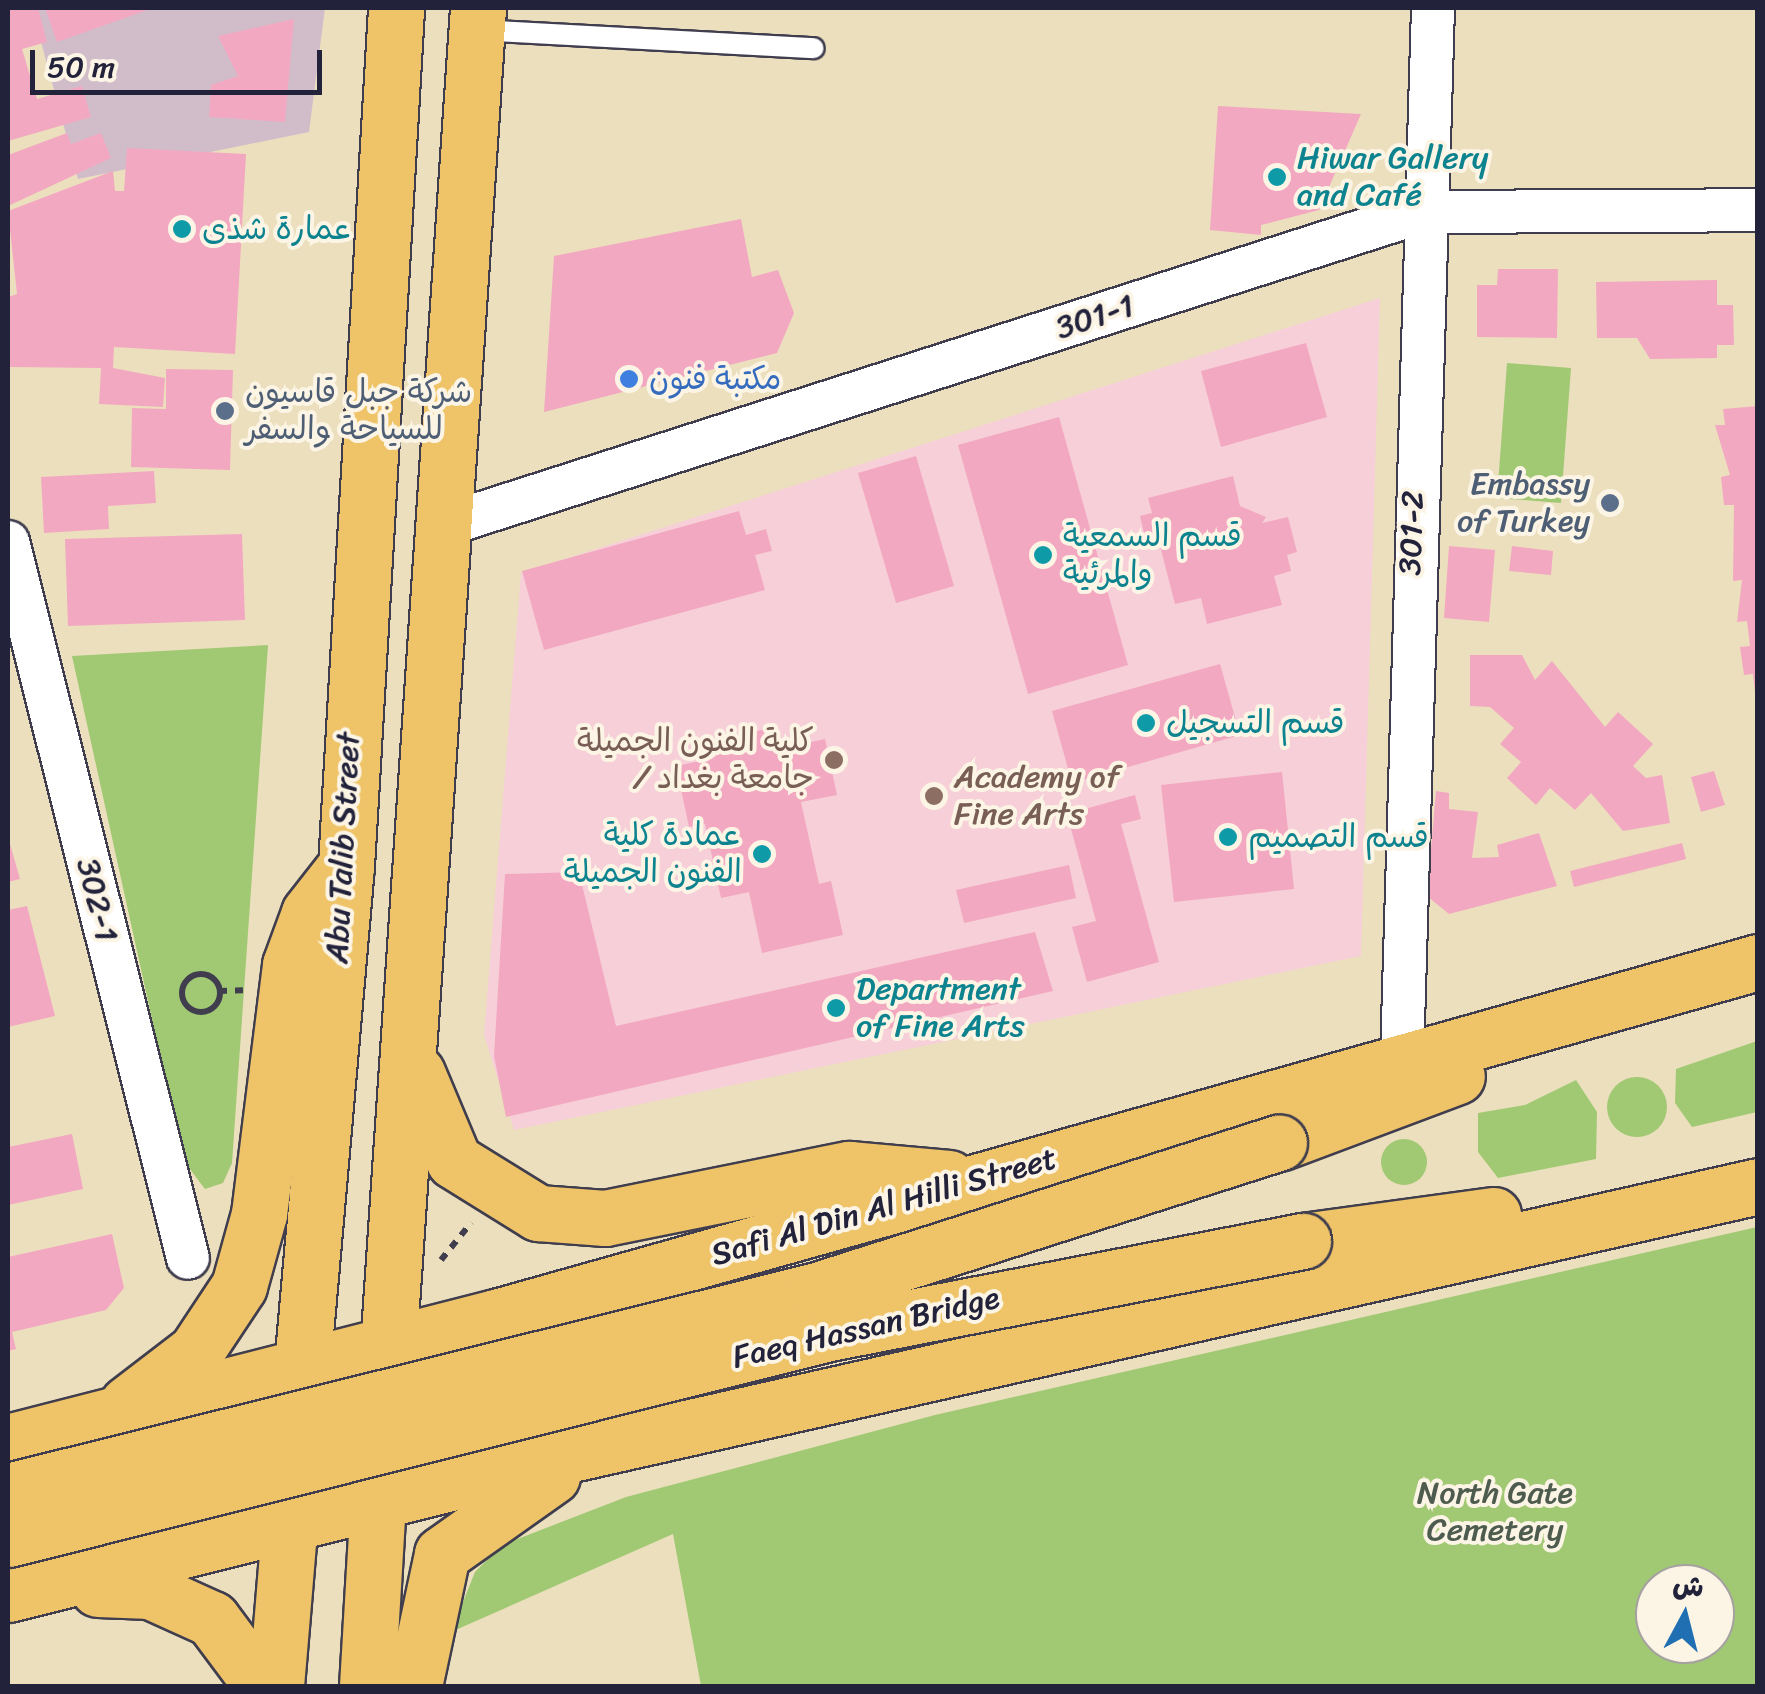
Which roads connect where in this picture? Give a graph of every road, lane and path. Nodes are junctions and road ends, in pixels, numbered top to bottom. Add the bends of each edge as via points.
1 (396, 8) edge
2 (1433, 8) edge
3 (477, 18) edge
4 (814, 48) dead end
5 (1758, 210) edge
6 (1422, 212) junction
7 (448, 524) junction
8 (8, 542) edge
9 (346, 866) junction
10 (1758, 962) edge
11 (1677, 985) junction
12 (220, 990) junction
13 (248, 990) dead end
14 (412, 1042) junction
15 (1402, 1058) junction
16 (972, 1181) junction
17 (1748, 1188) edge
18 (188, 1258) dead end
19 (496, 1317) junction
20 (388, 1346) junction
21 (302, 1368) junction
22 (142, 1412) junction
23 (89, 1424) junction
24 (8, 1442) edge
25 (608, 1446) junction
26 (518, 1466) junction
27 (8, 1492) edge
28 (378, 1504) junction
29 (289, 1528) junction
30 (8, 1539) edge
31 (170, 1559) junction
32 (14, 1592) edge
33 (262, 1686) edge
34 (276, 1686) edge
35 (366, 1686) edge
36 (414, 1686) edge

1 - 9 main road, Abu Talib Street
2 - 6 street, 301-2
3 - 4 lane
3 - 7 main road
5 - 6 street, 301-1
6 - 7 street, 301-1
6 - 15 street, 301-2
7 - 14 main road
8 - 18 street, 302-1
9 - 21 main road, Abu Talib Street
9 - 23 main road via 309,913 290,965 259,1214 237,1290 196,1351
10 - 11 main road, Safi Al Din Al Hilli Street
11 - 15 main road, Safi Al Din Al Hilli Street
11 - 27 main road, Faeq Hassan Bridge, bridge via 1278,1144 817,1290
12 - 12 path via 198,975 182,998 202,1012
12 - 13 path
14 - 16 main road via 422,1102 454,1161 538,1214 605,1218 849,1170
14 - 20 main road
15 - 16 main road, Safi Al Din Al Hilli Street
16 - 19 main road, Safi Al Din Al Hilli Street
17 - 25 main road
17 - 30 main road, Faeq Hassan Bridge, bridge via 1303,1242 829,1333
19 - 20 main road, Safi Al Din Al Hilli Street
19 - 26 main road via 460,1351 450,1400 473,1444
20 - 21 main road, Safi Al Din Al Hilli Street
20 - 28 main road
21 - 22 main road, Safi Al Din Al Hilli Street
21 - 29 main road, Abu Talib Street
22 - 23 main road, Safi Al Din Al Hilli Street
22 - 31 main road via 195,1438 212,1474 201,1532
23 - 24 main road, Safi Al Din Al Hilli Street
25 - 26 main road
25 - 36 main road via 490,1512 442,1554
26 - 28 main road
28 - 29 main road
28 - 35 main road
29 - 31 main road
29 - 34 main road, Abu Talib Street
31 - 32 main road
32 - 33 main road via 116,1588 183,1601 237,1642

